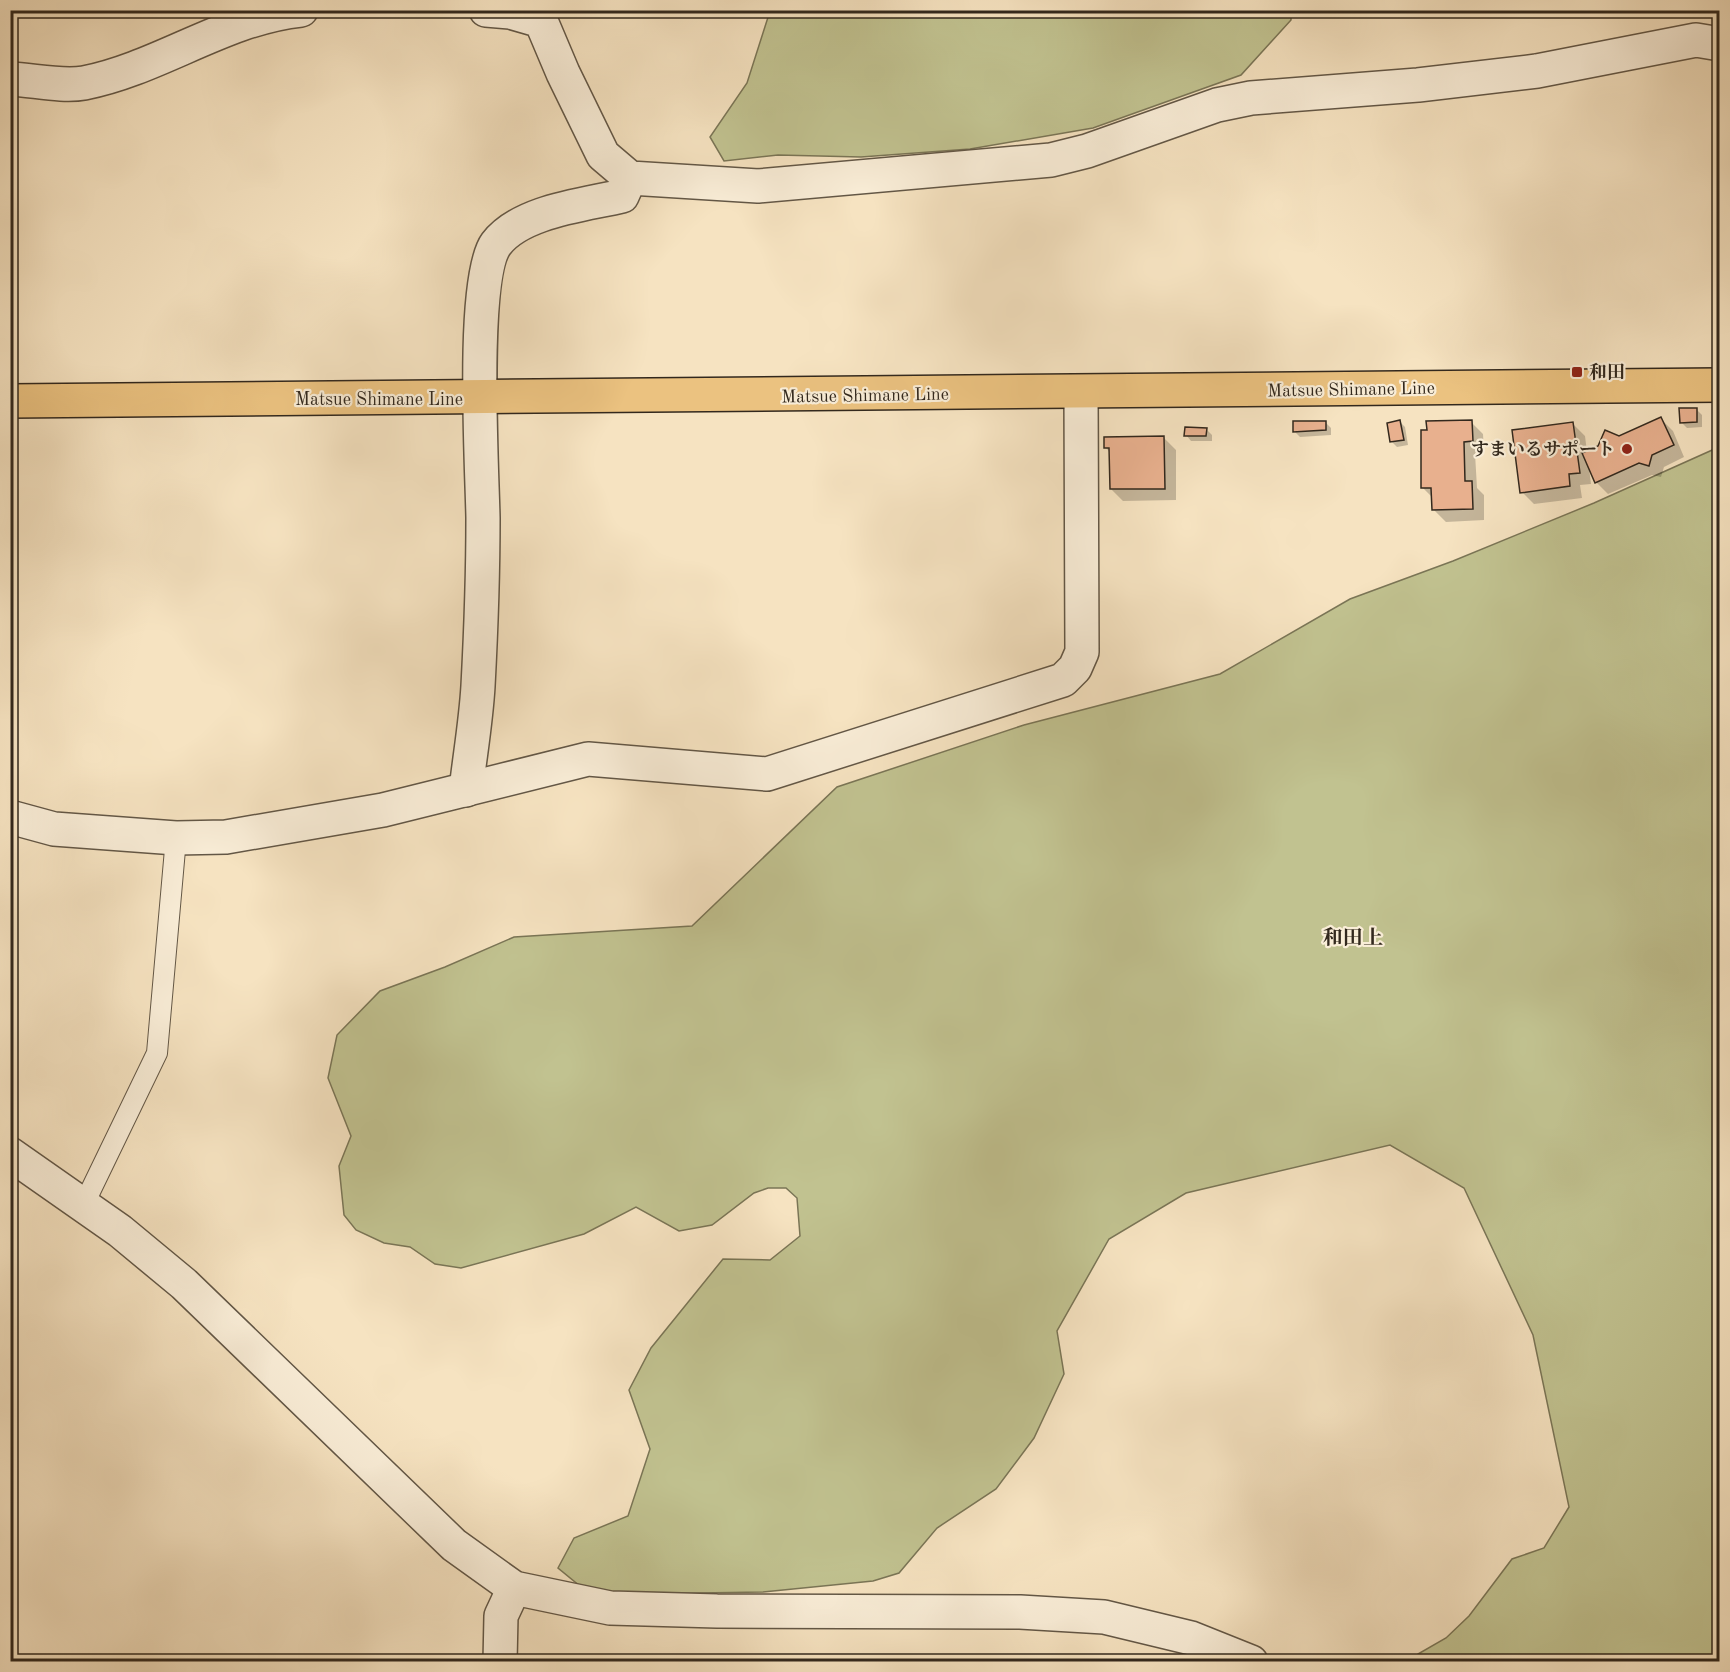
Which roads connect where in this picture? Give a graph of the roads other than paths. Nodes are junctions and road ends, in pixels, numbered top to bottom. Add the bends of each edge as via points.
1 (301, 10) edge
2 (486, 10) edge
3 (1719, 44) edge
4 (10, 79) edge
5 (630, 178) junction
6 (1719, 385) edge
7 (1081, 392) junction
8 (481, 398) junction
9 (10, 401) edge
10 (466, 790) junction
11 (10, 817) edge
12 (176, 838) junction
13 (10, 1154) edge
14 (84, 1204) junction
15 (514, 1588) junction
16 (500, 1662) edge
17 (1251, 1662) edge

1 - 4 street via 243,22 123,72 82,83
2 - 5 street via 542,21 562,73 603,155
3 - 5 street via 1696,40 1537,71 1251,98 1217,105 1087,152 1051,160 758,186
5 - 8 street via 621,196 537,216 496,244 484,280
6 - 7 main road, Matsue Shimane Line
7 - 8 main road, Matsue Shimane Line
7 - 10 street via 1082,652 1075,668 1063,680 767,774 588,759
8 - 9 main road, Matsue Shimane Line
8 - 10 street via 483,521 478,688
10 - 12 street via 292,828 226,837
11 - 12 street via 54,829
12 - 14 lane via 157,1053
13 - 14 street
14 - 15 street via 184,1284 454,1545
15 - 16 street via 501,1616
15 - 17 street via 610,1608 1020,1612 1104,1617 1191,1638

